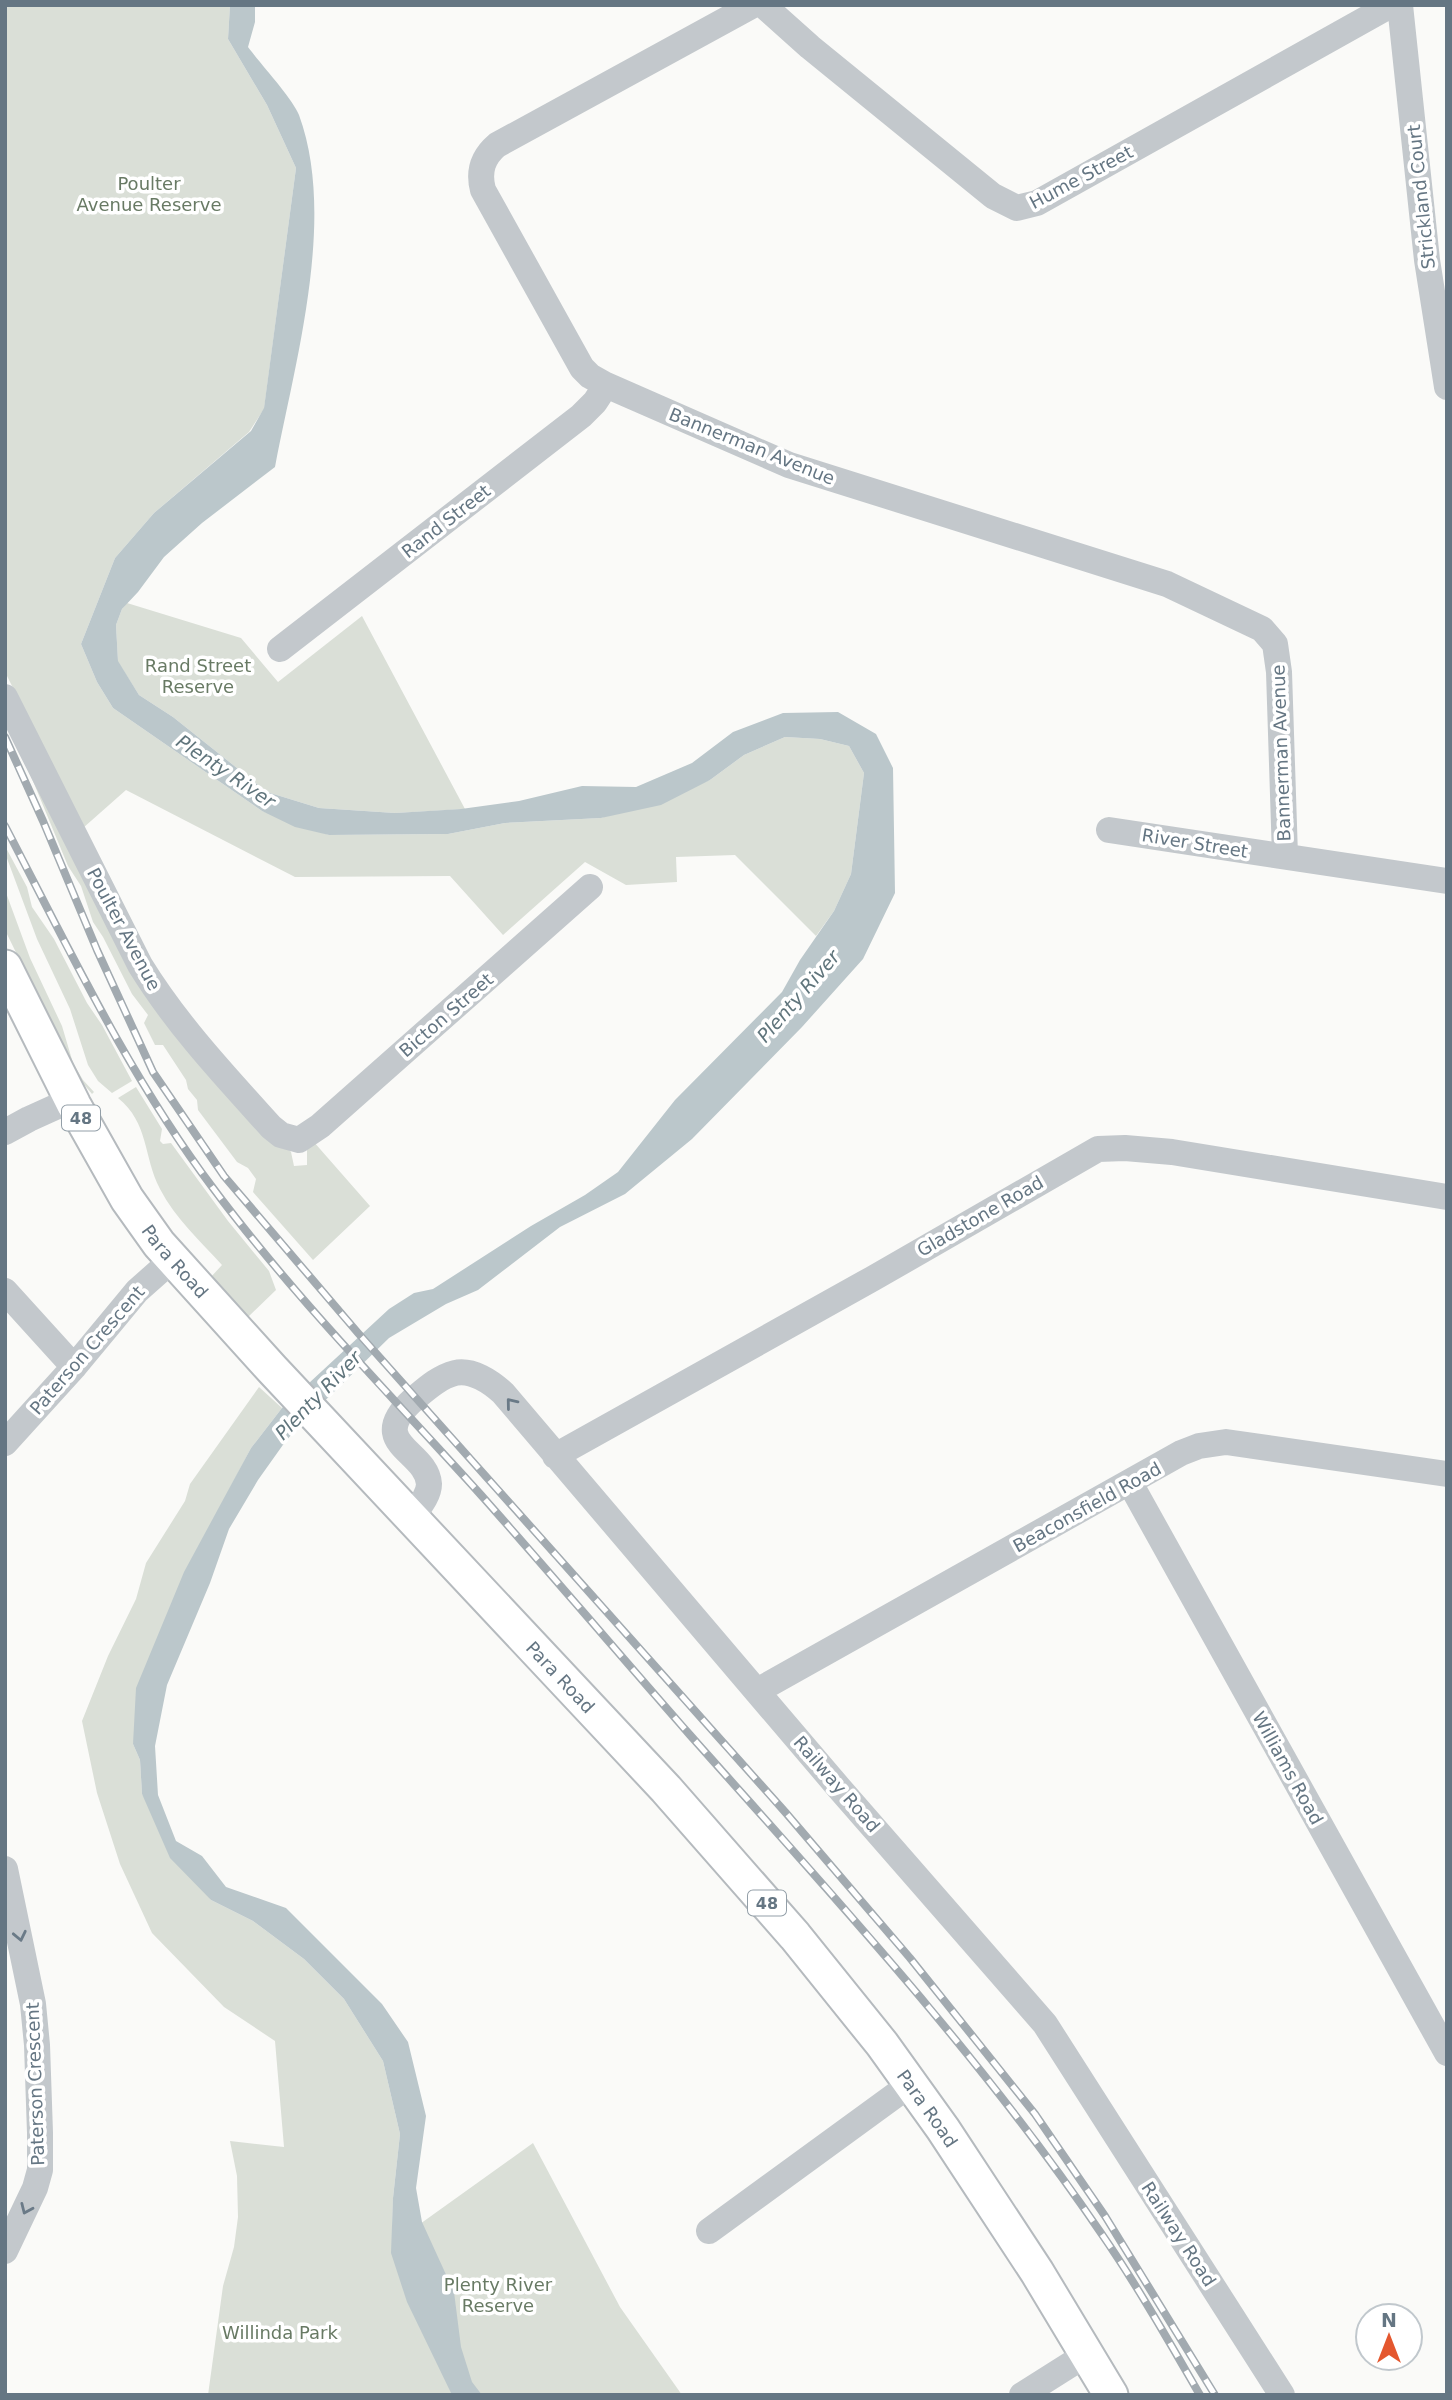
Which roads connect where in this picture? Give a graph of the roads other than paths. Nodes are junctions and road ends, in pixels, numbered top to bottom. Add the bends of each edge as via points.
1 (753, 5) edge
2 (763, 5) edge
3 (1391, 5) edge
4 (1400, 5) edge
5 (606, 385) junction
6 (1447, 387) edge
7 (280, 649) dead end
8 (5, 697) edge
9 (1109, 830) dead end
10 (1285, 856) junction
11 (1447, 881) edge
12 (590, 887) dead end
13 (5, 967) edge
14 (71, 1100) junction
15 (5, 1132) edge
16 (300, 1151) joint
17 (1447, 1197) edge
18 (172, 1260) junction
19 (5, 1291) edge
20 (74, 1367) junction
21 (5, 1443) edge
22 (555, 1456) junction
23 (1447, 1474) edge
24 (1129, 1483) junction
25 (412, 1517) junction
26 (757, 1691) junction
27 (5, 1869) edge
28 (1447, 2053) edge
29 (912, 2083) junction
30 (709, 2231) dead end
31 (5, 2251) edge
32 (1087, 2354) junction
33 (1023, 2395) edge
34 (1111, 2395) edge
35 (1282, 2395) edge

1 - 5 street, Bannerman Avenue via 497,145 482,166 484,190 582,368
2 - 3 street, Hume Street via 993,196 1017,208 1037,203
4 - 6 street, Strickland Court via 1427,260
5 - 7 street, Rand Street via 581,416
5 - 10 street, Bannerman Avenue via 789,465 1167,584 1262,629 1276,645 1279,672
8 - 16 street, Poulter Avenue via 159,995 271,1128
9 - 10 street, River Street
10 - 11 street, River Street
12 - 16 street, Bicton Street via 320,1126
13 - 14 main road, Para Road / 48
14 - 15 street
14 - 18 main road, Para Road / 48 via 127,1199
17 - 22 street, Gladstone Road via 1172,1152 1098,1149
18 - 20 street, Paterson Crescent via 137,1291
18 - 25 main road, Para Road / 48
19 - 20 street
20 - 21 street, Paterson Crescent
22 -> 25 street, Railway Road via 496,1387 468,1373 452,1374 425,1390 396,1420 400,1443 428,1480 428,1493
22 - 26 street, Railway Road
23 - 24 street, Beaconsfield Road via 1226,1442 1181,1453
24 - 26 street, Beaconsfield Road
24 - 28 street, Williams Road
25 - 29 main road, Para Road / 48 via 757,1891
26 - 35 street, Railway Road via 1045,2025
27 -> 31 street, Paterson Crescent via 33,2004 40,2133 35,2188
29 - 30 street
29 - 32 main road, Para Road / 48
32 - 33 street
32 - 34 main road, Para Road / 48

